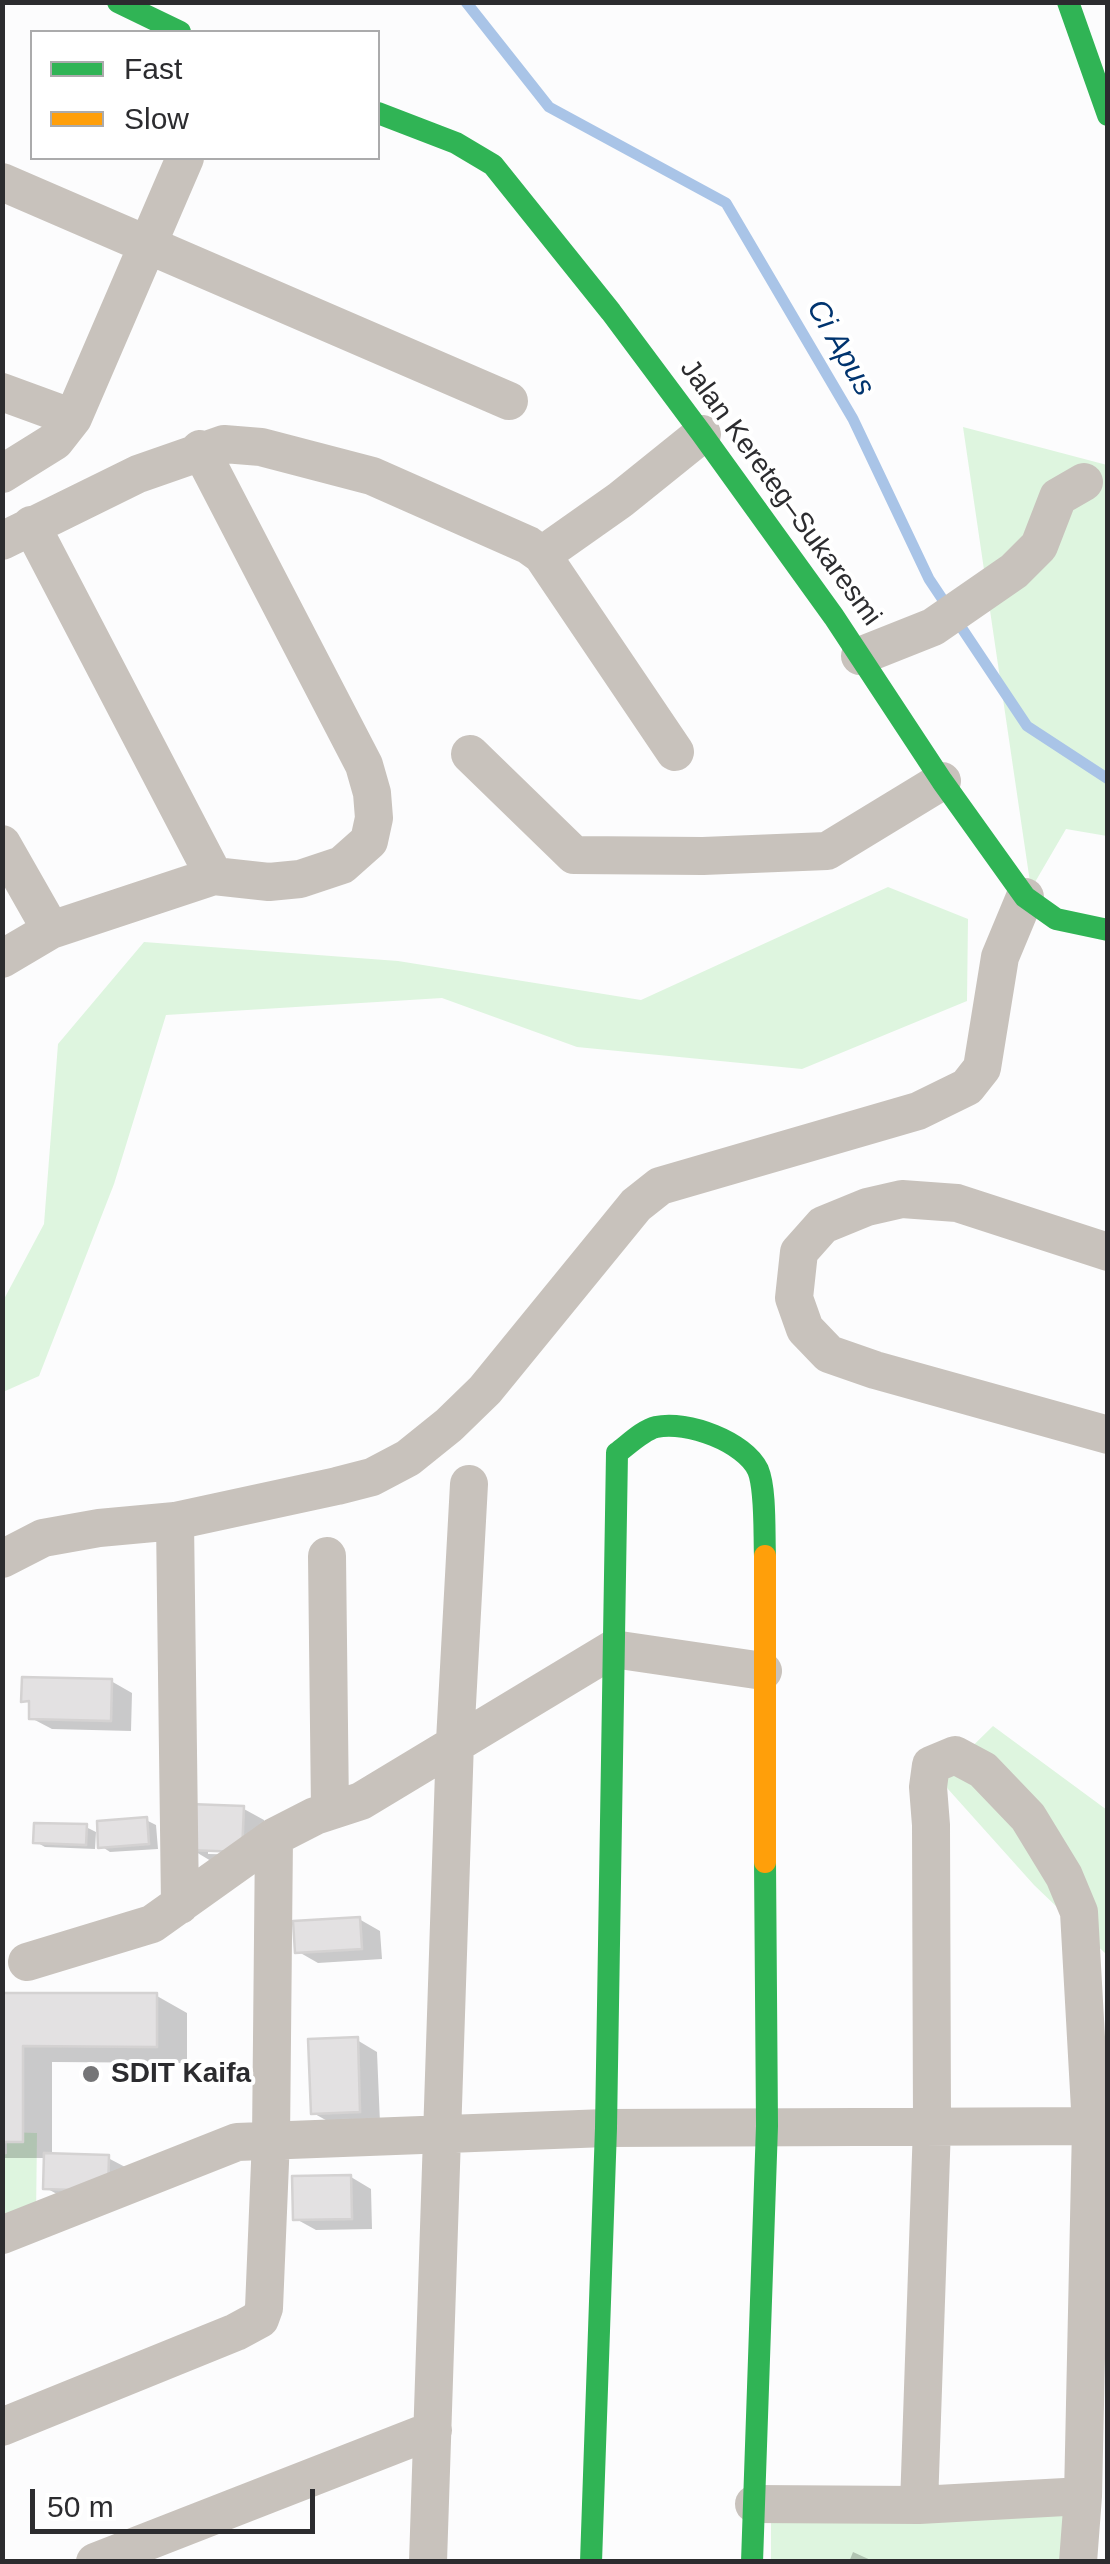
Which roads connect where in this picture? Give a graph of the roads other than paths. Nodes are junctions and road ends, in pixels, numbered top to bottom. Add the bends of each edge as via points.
1 (118, 2) edge
2 (1068, 2) edge
3 (176, 30) edge
4 (380, 114) edge
5 (1108, 115) edge
6 (184, 160) edge
7 (2, 182) edge
8 (148, 243) junction
9 (2, 392) edge
10 (509, 401) dead end
11 (73, 418) junction
12 (702, 434) junction
13 (200, 450) junction
14 (2, 474) edge
15 (1084, 482) dead end
16 (17, 533) edge
17 (542, 555) junction
18 (860, 656) junction
19 (675, 752) dead end
20 (470, 754) dead end
21 (942, 781) junction
22 (2, 844) edge
23 (214, 876) junction
24 (1025, 897) junction
25 (50, 930) junction
26 (1108, 930) edge
27 (2, 959) edge
28 (1108, 1252) edge
29 (1108, 1435) edge
30 (469, 1484) dead end
31 (176, 1521) junction
32 (327, 1556) dead end
33 (2, 1559) edge
34 (613, 1649) junction
35 (762, 1670) junction
36 (456, 1741) junction
37 (330, 1812) junction
38 (274, 1837) junction
39 (180, 1905) junction
40 (27, 1962) dead end
41 (767, 2126) junction
42 (932, 2126) junction
43 (1099, 2126) edge
44 (606, 2128) junction
45 (443, 2133) junction
46 (271, 2139) junction
47 (2, 2235) edge
48 (2, 2427) edge
49 (433, 2430) junction
50 (1083, 2496) junction
51 (754, 2504) junction
52 (920, 2505) junction
53 (95, 2562) edge
54 (428, 2562) edge
55 (590, 2562) edge
56 (752, 2562) edge
57 (1078, 2562) edge

1 - 3 street
2 - 5 street
4 - 12 street, Jalan Kereteg–Sukaresmi via 493,165
6 - 8 street
7 - 8 street
8 - 10 street
8 - 11 street
9 - 11 street
11 - 14 street via 55,440
12 - 17 street
12 - 18 street, Jalan Kereteg–Sukaresmi
13 - 16 street
13 - 17 street via 260,447 372,476
13 - 23 street via 364,765 374,818 369,841 342,865 269,882
15 - 18 street via 1058,497 1038,546 1014,571 940,622
16 - 23 street
17 - 19 street
18 - 21 street, Jalan Kereteg–Sukaresmi
20 - 21 street via 574,855 827,851
21 - 24 street, Jalan Kereteg–Sukaresmi
22 - 25 street
23 - 25 street
24 - 26 street, Jalan Kereteg–Sukaresmi via 1056,918
24 - 31 street via 1000,957 982,1068 966,1087 918,1111 660,1186 636,1205 485,1390 408,1458 372,1477
25 - 27 street
28 - 29 street via 957,1202 902,1200 824,1225 799,1252 794,1298 805,1329 828,1354
30 - 36 street
31 - 33 street via 73,1531
31 - 39 street
32 - 37 street
34 - 35 street
34 - 35 street via 617,1453 654,1427 682,1427 728,1440 748,1453 760,1475
34 - 36 street
34 - 44 street
35 - 41 street
36 - 37 street via 361,1801
36 - 45 street
37 - 38 street
38 - 39 street
38 - 46 street
39 - 40 street via 152,1924
41 - 42 street
41 - 44 street
41 - 51 street
42 - 43 street
42 - 43 street via 928,1787 932,1764 955,1756 984,1770 1028,1817 1079,1912
42 - 52 street
43 - 50 street
44 - 45 street
44 - 55 street
45 - 46 street
45 - 49 street
46 - 47 street via 212,2149
46 - 48 street via 260,2319
49 - 53 street
49 - 54 street
50 - 52 street
50 - 57 street
51 - 52 street
51 - 56 street

